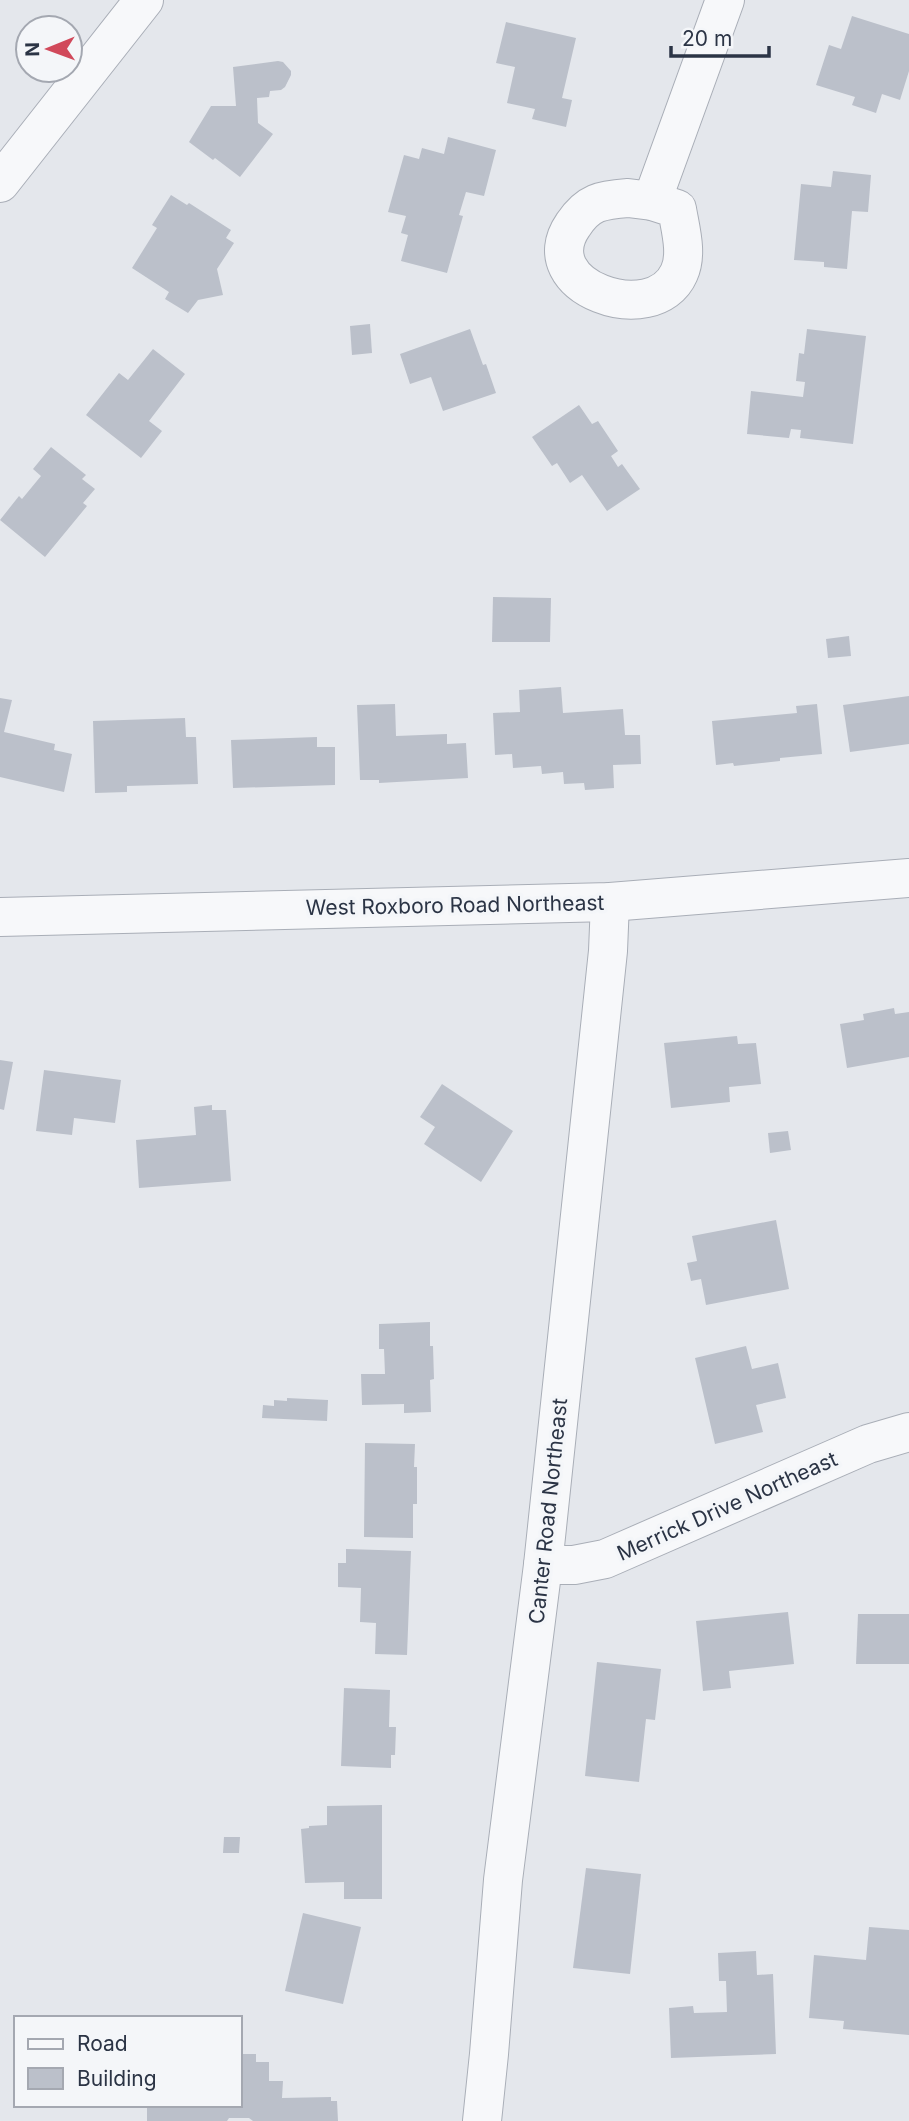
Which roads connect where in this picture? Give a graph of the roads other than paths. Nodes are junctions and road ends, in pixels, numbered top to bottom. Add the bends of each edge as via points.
1 (144, 0) edge
2 (725, 0) edge
3 (0, 183) edge
4 (652, 201) dead end
5 (909, 878) edge
6 (610, 902) junction
7 (0, 917) edge
8 (909, 1432) edge
9 (543, 1564) junction
10 (482, 2121) edge

1 - 3 street
2 - 4 street
5 - 6 street, West Roxboro Road Northeast
6 - 7 street, West Roxboro Road Northeast
6 - 9 street, Canter Road Northeast
8 - 9 street, Merrick Drive Northeast via 868,1444 605,1559
9 - 10 street, Canter Road Northeast via 503,1880

